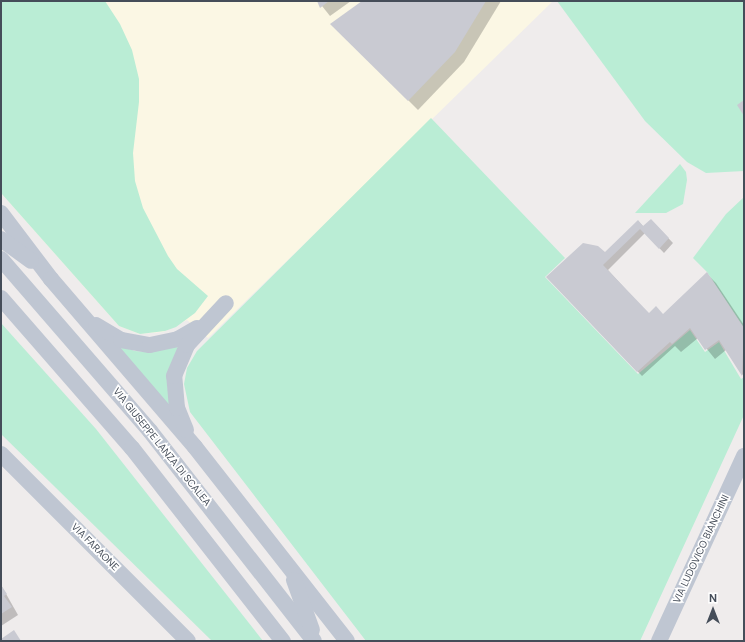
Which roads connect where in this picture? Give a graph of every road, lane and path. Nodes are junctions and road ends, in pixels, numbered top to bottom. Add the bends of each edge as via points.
1 (1, 213) edge
2 (1, 239) edge
3 (1, 260) edge
4 (51, 279) junction
5 (1, 298) edge
6 (226, 303) dead end
7 (83, 317) junction
8 (204, 325) junction
9 (195, 447) junction
10 (1, 454) edge
11 (744, 456) edge
12 (290, 568) junction
13 (188, 641) edge
14 (283, 641) edge
15 (315, 641) edge
16 (347, 641) edge
17 (658, 641) edge

1 - 4 street
2 - 4 street
3 - 15 street, VIA GIUSEPPE LANZA DI SCALEA via 160,443
4 - 7 street
5 - 14 street via 132,448
6 - 8 street
7 - 8 street via 121,340 135,344 165,343
7 - 9 street
8 - 9 street via 187,345 174,376 177,408
9 - 12 street
10 - 13 street, VIA FARAONE
11 - 17 street, VIA LUDOVICO BIANCHINI
12 - 15 street
12 - 16 street

